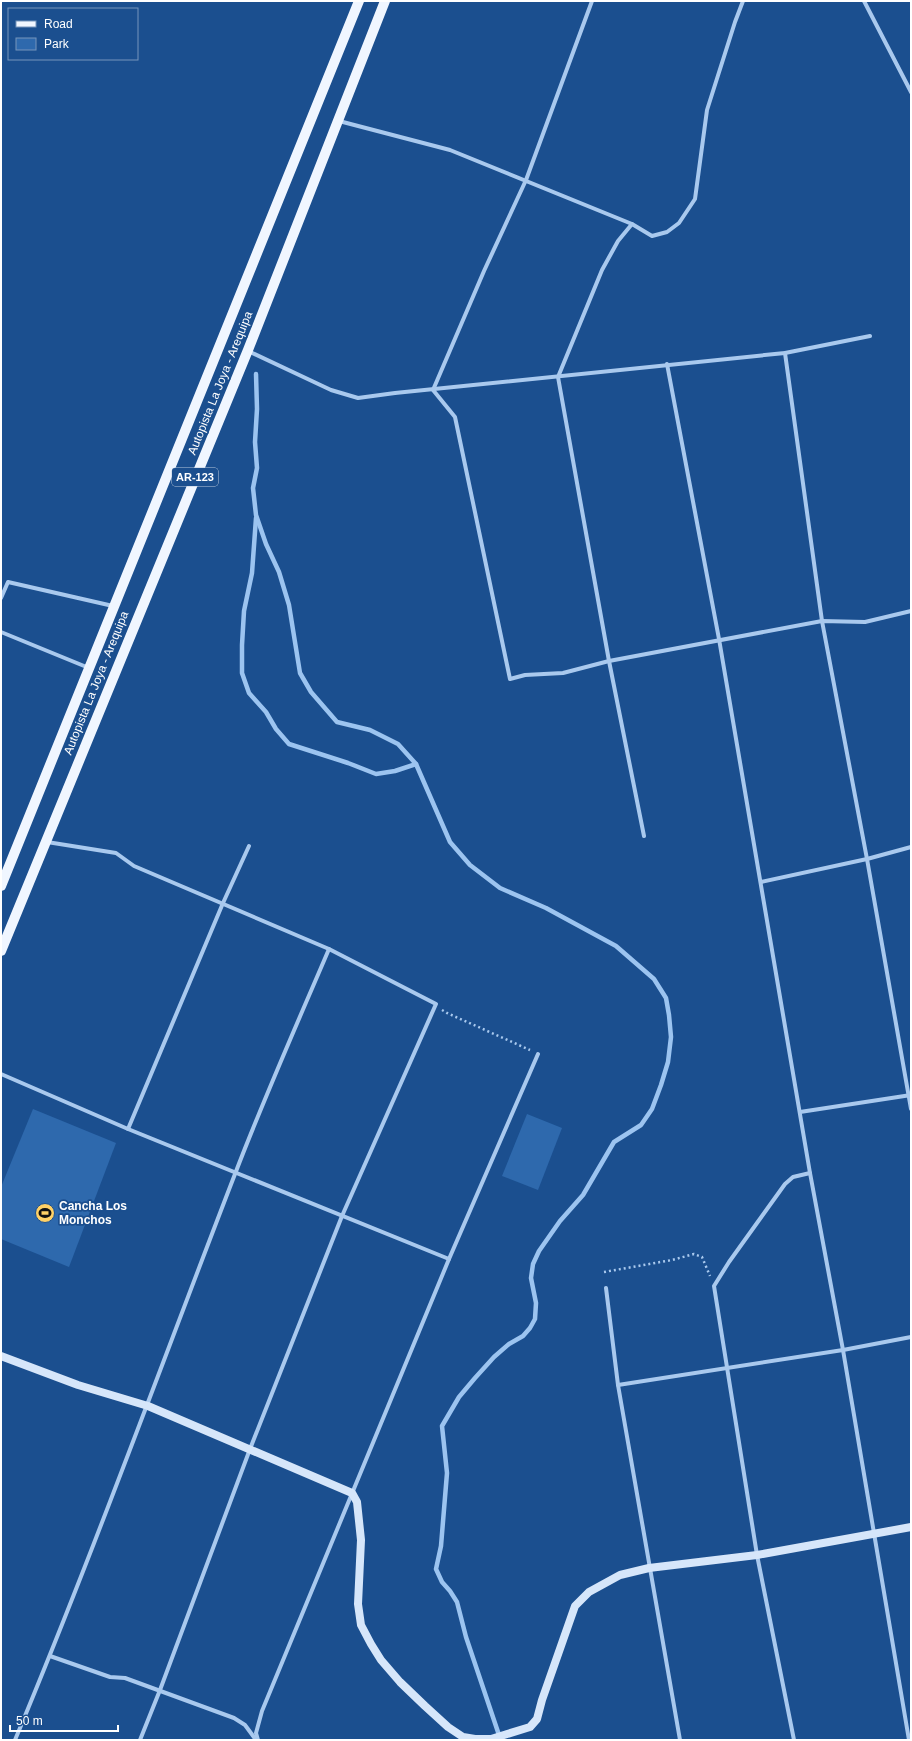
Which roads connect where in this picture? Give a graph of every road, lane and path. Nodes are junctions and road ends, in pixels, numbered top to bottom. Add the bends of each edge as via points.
1 (359, 1) edge
2 (385, 1) edge
3 (592, 1) edge
4 (743, 1) edge
5 (864, 1) edge
6 (911, 92) edge
7 (338, 121) junction
8 (526, 180) junction
9 (632, 224) junction
10 (870, 336) dead end
11 (248, 350) junction
12 (785, 353) junction
13 (667, 364) junction
14 (558, 377) junction
15 (433, 390) junction
16 (1, 598) edge
17 (114, 606) junction
18 (911, 611) edge
19 (822, 621) junction
20 (1, 632) edge
21 (720, 639) junction
22 (609, 661) junction
23 (90, 668) junction
24 (644, 836) dead end
25 (45, 842) junction
26 (249, 846) dead end
27 (911, 847) edge
28 (867, 859) junction
29 (3, 873) edge
30 (761, 882) junction
31 (1, 886) edge
32 (223, 903) junction
33 (329, 949) junction
34 (1, 951) edge
35 (436, 1004) junction
36 (538, 1054) joint
37 (1, 1074) edge
38 (910, 1095) edge
39 (911, 1110) edge
40 (800, 1112) junction
41 (128, 1129) junction
42 (236, 1172) junction
43 (810, 1173) junction
44 (342, 1216) junction
45 (449, 1259) junction
46 (604, 1272) dead end
47 (714, 1286) junction
48 (606, 1288) dead end
49 (911, 1337) edge
50 (843, 1350) junction
51 (1, 1356) edge
52 (727, 1367) junction
53 (618, 1385) junction
54 (148, 1406) junction
55 (250, 1449) junction
56 (352, 1493) junction
57 (911, 1527) edge
58 (874, 1534) junction
59 (757, 1555) junction
60 (649, 1568) junction
61 (50, 1656) junction
62 (160, 1690) junction
63 (15, 1740) edge
64 (140, 1740) edge
65 (257, 1740) edge
66 (475, 1740) edge
67 (680, 1740) edge
68 (794, 1740) edge
69 (909, 1740) edge

1 - 17 main road, Autopista La Joya - Arequipa / AR-123
2 - 7 main road, Autopista La Joya - Arequipa / AR-123
3 - 8 street
4 - 9 street via 707,110 695,199 679,224 667,232 652,236
5 - 6 street
7 - 8 street via 450,150
7 - 11 main road, Autopista La Joya - Arequipa / AR-123
8 - 9 street
8 - 15 street
9 - 14 street via 618,241 602,270
10 - 12 street
11 - 15 street via 331,390 358,398
11 - 25 main road, Autopista La Joya - Arequipa / AR-123
12 - 13 street
12 - 19 street
13 - 14 street
13 - 21 street
14 - 15 street
14 - 22 street
15 - 22 street via 455,417 510,679 525,675 563,673
16 - 17 street via 8,582
17 - 23 main road, Autopista La Joya - Arequipa / AR-123
18 - 19 street via 865,622
19 - 21 street
19 - 28 street
20 - 23 street
21 - 22 street
21 - 30 street
22 - 24 street
23 - 29 main road, Autopista La Joya - Arequipa / AR-123
25 - 32 street via 116,853 134,866
25 - 34 main road, Autopista La Joya - Arequipa / AR-123
26 - 32 street
27 - 28 street
28 - 30 street
28 - 38 street
29 - 31 main road, Autopista La Joya - Arequipa / AR-123
30 - 40 street
32 - 33 street
32 - 41 street
33 - 35 street
33 - 42 street
35 - 36 path via 447,1014
35 - 44 street
36 - 45 street
37 - 41 street
38 - 39 street
38 - 40 street
40 - 43 street
41 - 42 street
42 - 44 street
42 - 54 street
43 - 47 street via 793,1177 784,1184
43 - 50 street
44 - 45 street
44 - 55 street
45 - 56 street
46 - 47 path via 694,1254 702,1257
47 - 52 street
48 - 53 street
49 - 50 street
50 - 52 street
50 - 58 street
51 - 54 street via 78,1385
52 - 53 street
52 - 59 street
53 - 60 street
54 - 55 street
54 - 61 street
55 - 56 street
55 - 62 street
56 - 65 street via 262,1711 256,1733
56 - 66 street via 357,1502 362,1540 358,1604 361,1625 371,1644 391,1671 448,1727 463,1737
57 - 58 street
58 - 59 street
58 - 69 street
59 - 60 street
59 - 68 street
60 - 66 street via 620,1576 589,1592 575,1606 537,1719 530,1727 491,1739
60 - 67 street
61 - 62 street via 110,1677 125,1678
61 - 63 street
62 - 64 street
62 - 65 street via 234,1718 245,1725

